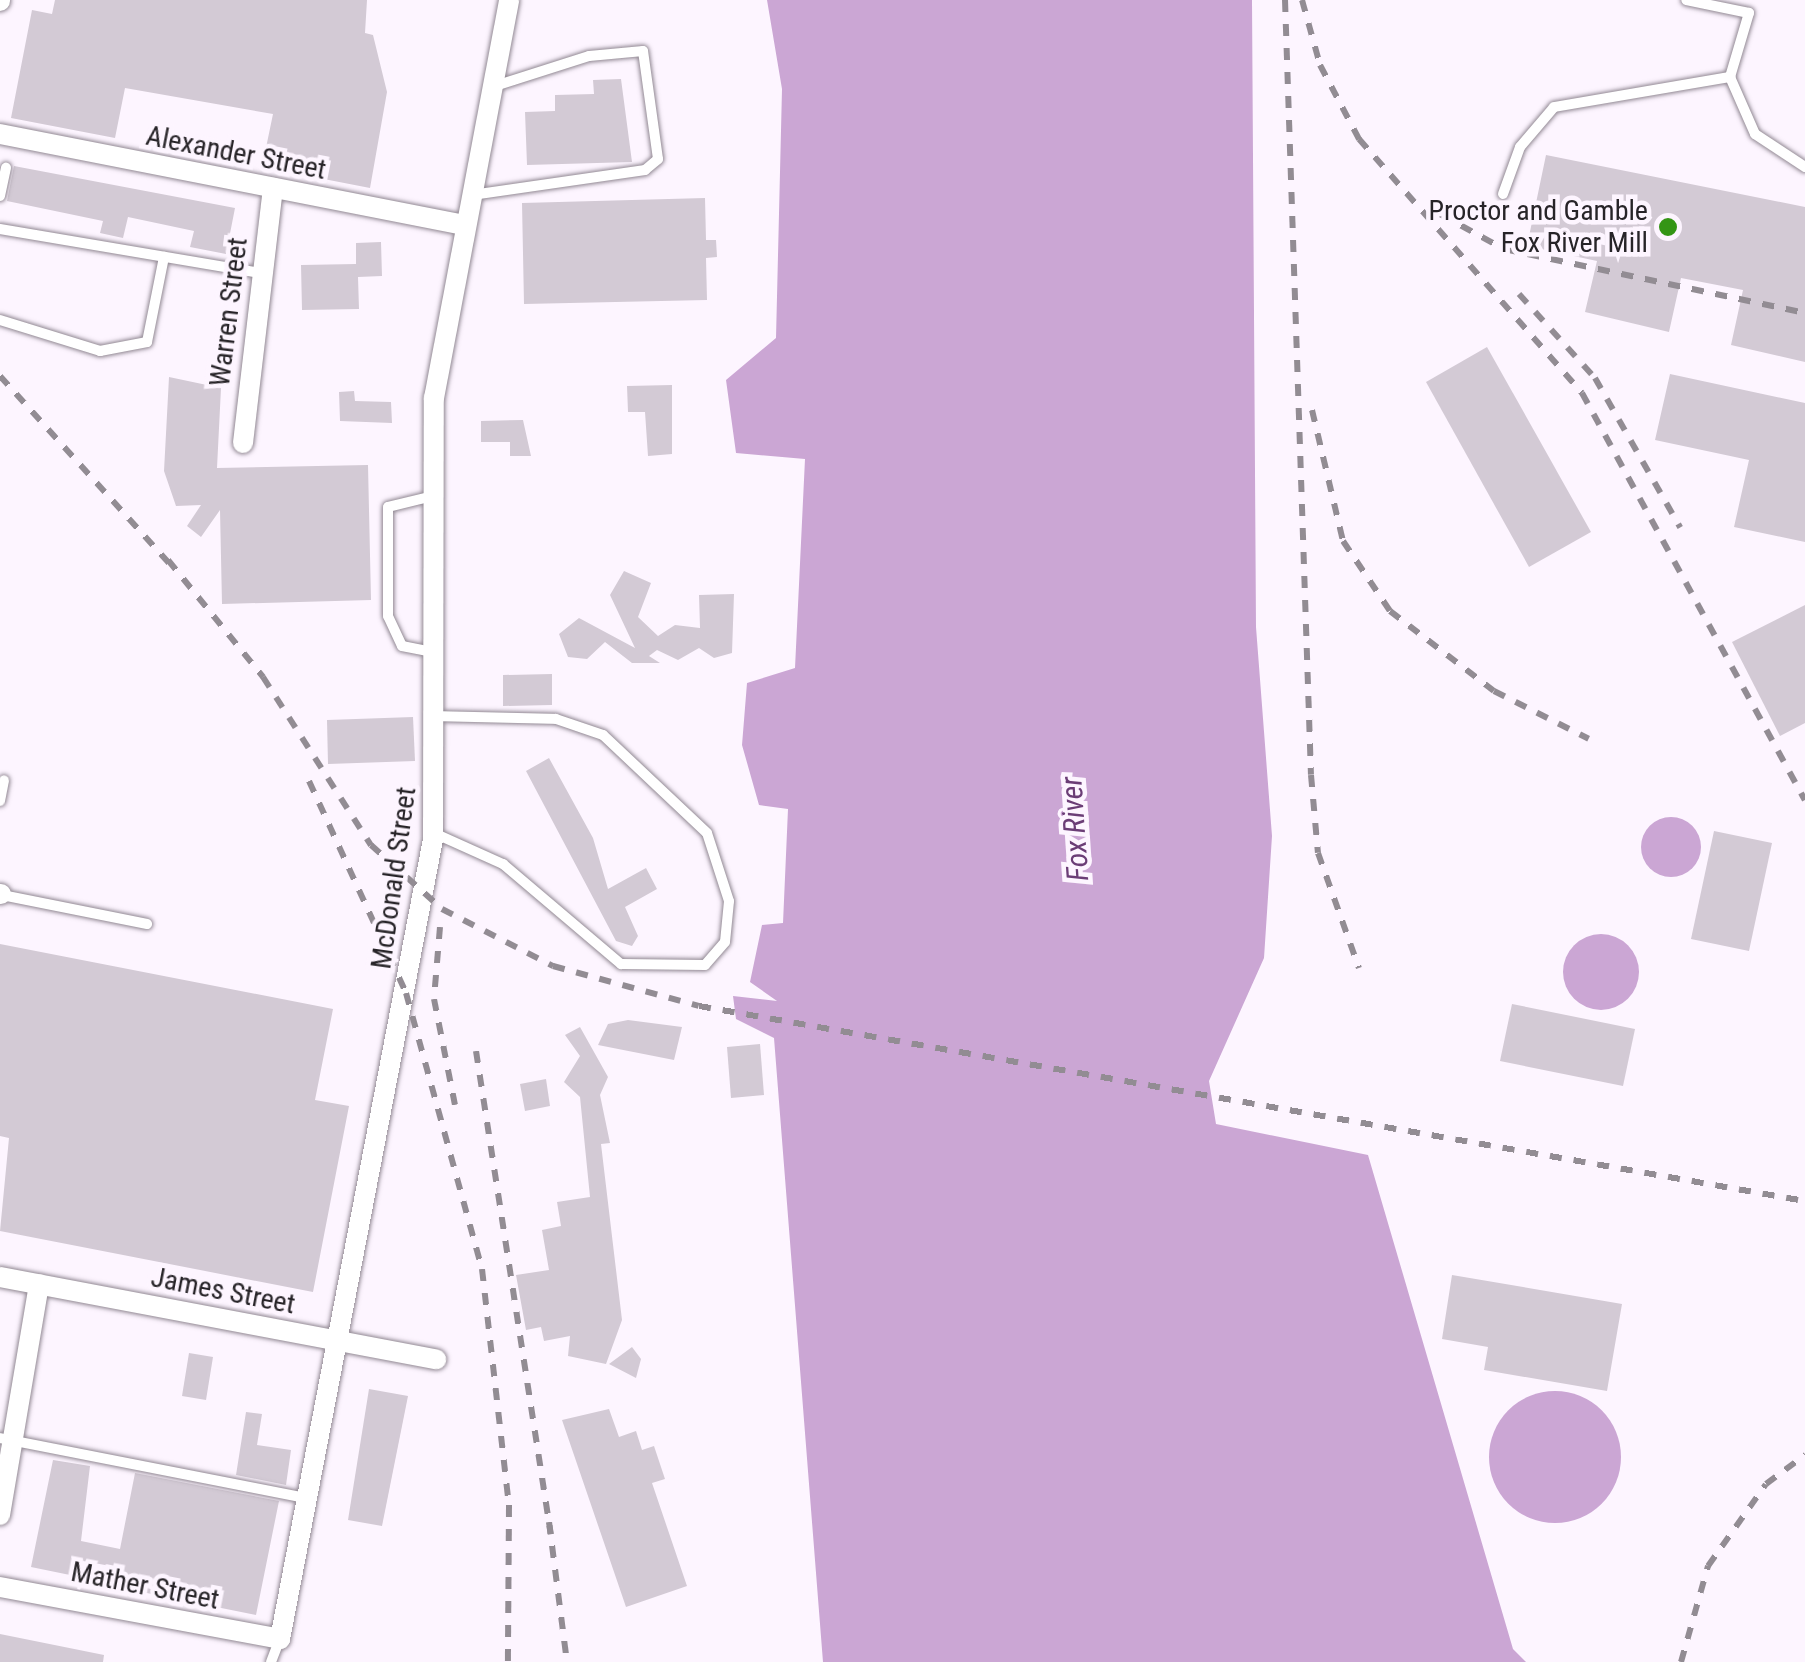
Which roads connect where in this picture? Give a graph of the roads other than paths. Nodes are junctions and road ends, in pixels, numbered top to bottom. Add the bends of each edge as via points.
1 (509, 0) edge
2 (1686, 0) edge
3 (1730, 77) junction
4 (491, 87) junction
5 (0, 134) edge
6 (1805, 167) edge
7 (6, 168) dead end
8 (273, 188) junction
9 (1503, 194) dead end
10 (0, 196) edge
11 (468, 197) junction
12 (462, 225) junction
13 (0, 228) edge
14 (164, 256) junction
15 (260, 273) junction
16 (0, 320) edge
17 (243, 444) dead end
18 (433, 496) junction
19 (435, 652) junction
20 (436, 716) junction
21 (4, 780) dead end
22 (0, 802) edge
23 (434, 833) junction
24 (0, 894) edge
25 (147, 924) dead end
26 (0, 1277) edge
27 (39, 1284) junction
28 (344, 1342) junction
29 (436, 1359) dead end
30 (7, 1439) edge
31 (313, 1499) junction
32 (0, 1515) edge
33 (0, 1588) edge
34 (280, 1638) junction
35 (272, 1662) edge

1 - 4 street, McDonald Street
2 - 3 lane via 1749,13
3 - 6 lane via 1755,134
3 - 9 lane via 1554,107 1520,147
4 - 11 street, McDonald Street
4 - 11 lane via 588,56 643,51 658,159 645,170
5 - 8 street, Alexander Street
7 - 10 lane
8 - 12 street, Alexander Street
8 - 15 street, Warren Street
11 - 12 street, McDonald Street
12 - 18 street, McDonald Street via 434,398
13 - 14 lane
14 - 15 lane
14 - 16 lane via 147,342 100,351
15 - 17 street, Warren Street
18 - 19 street, McDonald Street
18 - 19 lane via 388,506 388,616 402,646
19 - 20 street, McDonald Street
20 - 23 street, McDonald Street
20 - 23 lane via 556,720 604,734 707,833 728,901 725,942 705,966 621,964 503,864
21 - 22 lane
23 - 28 street, McDonald Street
24 - 25 lane
26 - 27 street, James Street
27 - 28 street, James Street
27 - 30 street
28 - 29 street, James Street
28 - 31 street, McDonald Street
30 - 31 lane
30 - 32 street
31 - 34 street, McDonald Street
33 - 34 street, Mather Street
34 - 35 lane

